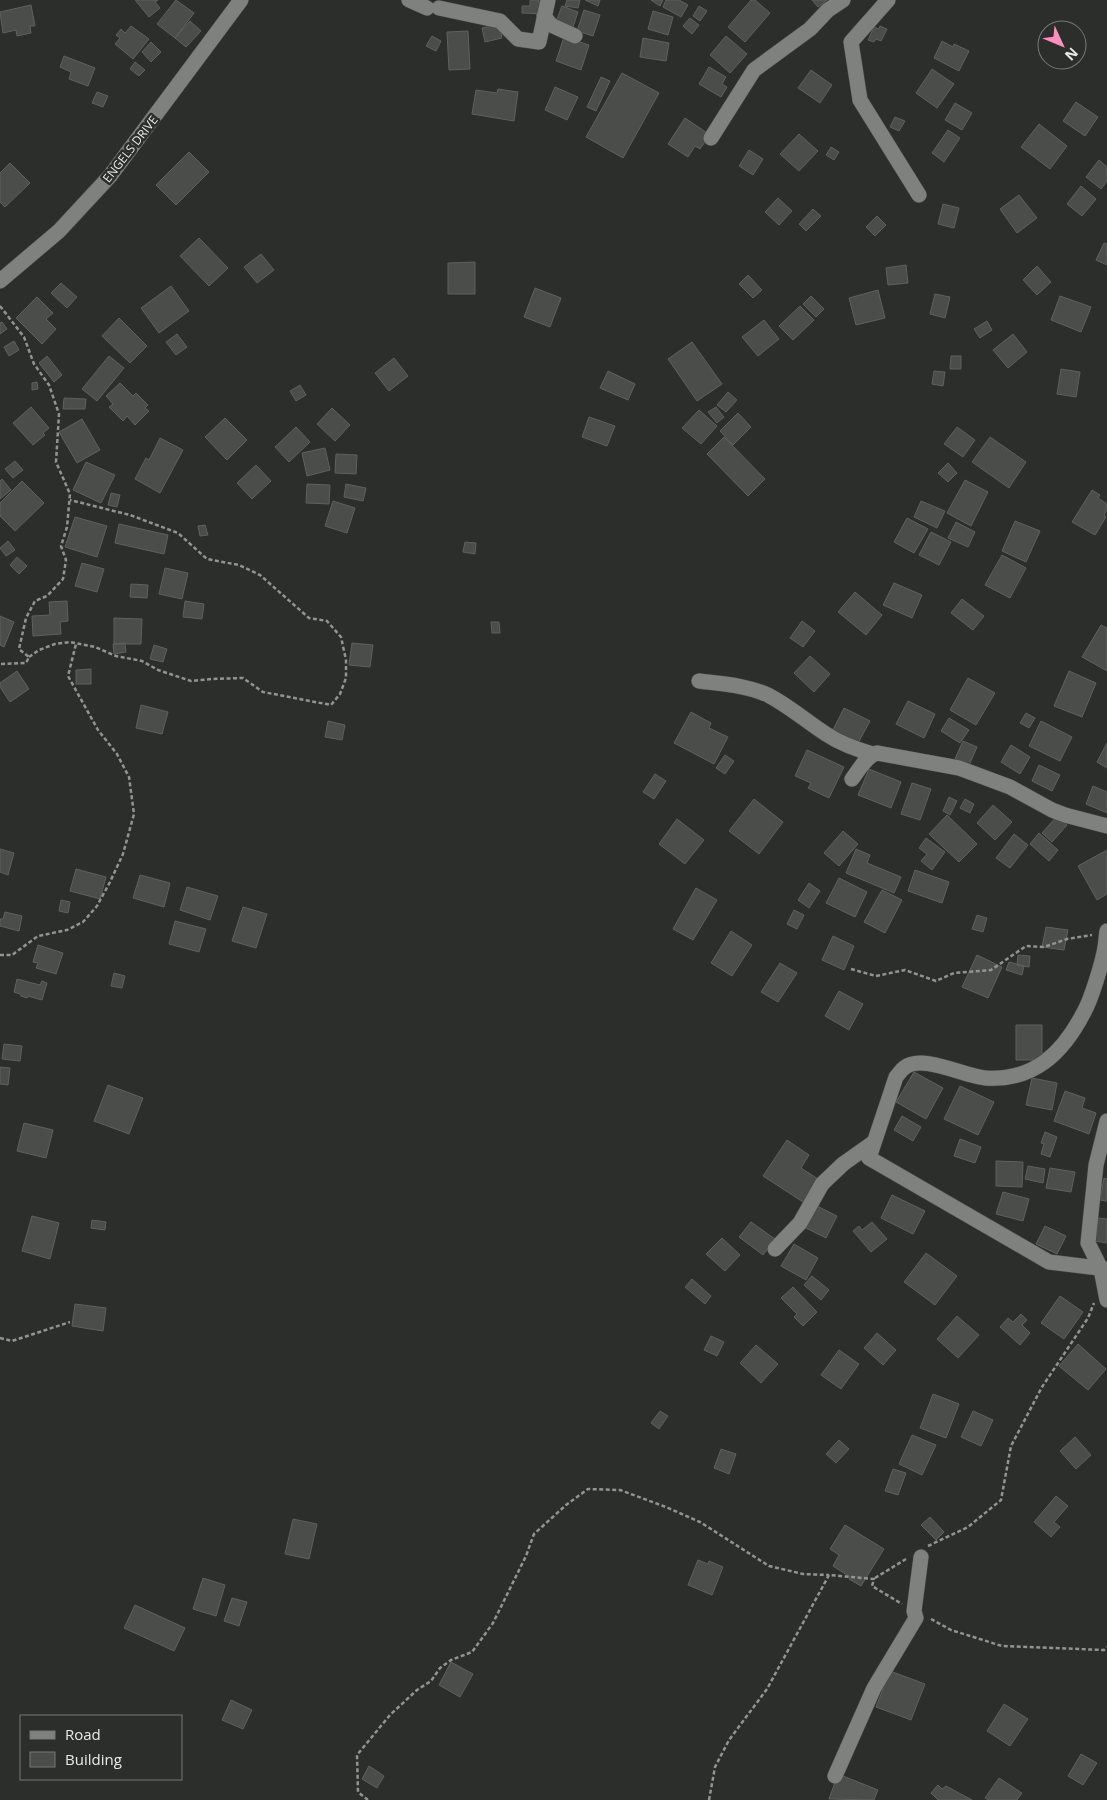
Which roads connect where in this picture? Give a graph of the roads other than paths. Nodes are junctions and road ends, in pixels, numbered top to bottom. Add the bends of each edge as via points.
1 (241, 0) edge
2 (409, 0) edge
3 (548, 0) edge
4 (843, 0) edge
5 (888, 0) edge
6 (544, 16) junction
7 (575, 36) dead end
8 (711, 138) dead end
9 (919, 195) dead end
10 (0, 281) edge
11 (699, 681) dead end
12 (872, 754) junction
13 (852, 779) dead end
14 (1107, 826) edge
15 (1106, 938) edge
16 (1107, 965) edge
17 (1107, 1121) edge
18 (874, 1142) junction
19 (775, 1249) dead end
20 (1104, 1269) edge
21 (1100, 1301) edge
22 (917, 1555) road end
23 (835, 1776) dead end

1 - 10 street, ENGELS DRIVE via 110,176 59,231
2 - 6 street via 433,8 500,20 518,39 539,42
3 - 6 street
4 - 8 street via 754,70
5 - 9 street via 851,42 860,100
6 - 7 street via 551,25
11 - 12 street via 748,688 767,695 826,734
12 - 13 street
12 - 14 street via 959,768 1004,784 1064,815
15 - 16 street
15 - 18 street via 1085,1011 1068,1039 1051,1058 1013,1076 984,1078 925,1063 904,1067 896,1077
17 - 20 street via 1096,1166 1088,1242
18 - 19 street via 822,1184 800,1223
18 - 20 street via 869,1158 1049,1262
20 - 21 street
22 - 23 street via 916,1618 874,1688

